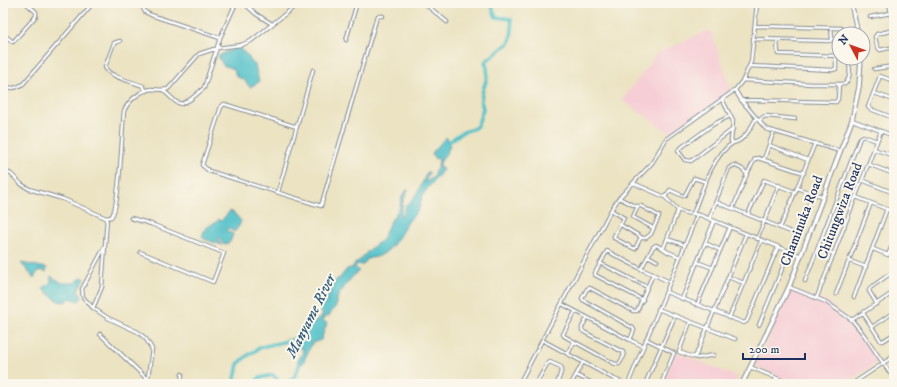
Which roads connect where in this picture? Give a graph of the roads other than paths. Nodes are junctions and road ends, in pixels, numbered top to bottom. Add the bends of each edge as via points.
1 (26, 3) edge
2 (93, 3) edge
3 (147, 3) edge
4 (236, 3) edge
5 (244, 3) edge
6 (299, 3) edge
7 (357, 3) edge
8 (424, 3) edge
9 (757, 3) edge
10 (852, 3) edge
11 (889, 4) edge
12 (894, 4) edge
13 (891, 13) junction
14 (383, 16) dead end
15 (870, 17) dead end
16 (447, 22) dead end
17 (272, 24) junction
18 (755, 26) junction
19 (856, 26) edge
20 (831, 28) edge
21 (894, 29) edge
22 (3, 34) edge
23 (220, 38) junction
24 (754, 39) junction
25 (346, 40) dead end
26 (777, 40) junction
27 (831, 40) edge
28 (120, 41) dead end
29 (894, 47) edge
30 (216, 48) junction
31 (831, 56) edge
32 (750, 66) junction
33 (836, 66) edge
34 (849, 66) edge
35 (860, 66) edge
36 (894, 66) edge
37 (874, 69) dead end
38 (314, 70) dead end
39 (743, 80) junction
40 (894, 80) edge
41 (839, 84) junction
42 (3, 85) edge
43 (164, 90) junction
44 (735, 90) junction
45 (146, 91) junction
46 (874, 93) junction
47 (722, 99) junction
48 (741, 100) junction
49 (894, 100) edge
50 (730, 116) junction
51 (756, 118) junction
52 (894, 118) edge
53 (795, 119) dead end
54 (852, 120) junction
55 (759, 121) junction
56 (297, 127) junction
57 (733, 129) junction
58 (774, 131) junction
59 (881, 131) junction
60 (894, 136) edge
61 (877, 141) junction
62 (732, 143) junction
63 (815, 143) junction
64 (769, 145) junction
65 (874, 149) junction
66 (841, 151) junction
67 (894, 156) edge
68 (764, 159) junction
69 (808, 160) junction
70 (868, 164) junction
71 (3, 170) edge
72 (804, 173) junction
73 (747, 174) junction
74 (894, 174) edge
75 (862, 180) junction
76 (706, 182) junction
77 (633, 183) junction
78 (779, 185) junction
79 (797, 188) junction
80 (278, 192) junction
81 (795, 192) junction
82 (894, 193) edge
83 (813, 194) junction
84 (823, 196) junction
85 (665, 197) junction
86 (856, 197) junction
87 (619, 198) junction
88 (716, 202) junction
89 (871, 203) junction
90 (638, 206) junction
91 (733, 208) junction
92 (887, 209) junction
93 (611, 210) junction
94 (678, 210) junction
95 (894, 212) edge
96 (693, 214) junction
97 (697, 214) junction
98 (748, 214) junction
99 (107, 218) junction
100 (132, 218) dead end
101 (709, 219) junction
102 (714, 221) junction
103 (764, 221) junction
104 (620, 225) junction
105 (730, 227) junction
106 (653, 228) junction
107 (780, 228) junction
108 (746, 234) junction
109 (796, 234) junction
110 (641, 238) junction
111 (757, 238) junction
112 (667, 239) junction
113 (761, 240) junction
114 (894, 241) edge
115 (705, 243) junction
116 (685, 245) junction
117 (105, 247) junction
118 (778, 247) junction
119 (662, 248) junction
120 (818, 248) junction
121 (873, 249) junction
122 (720, 250) junction
123 (789, 251) junction
124 (140, 252) dead end
125 (834, 254) junction
126 (648, 256) junction
127 (801, 256) junction
128 (680, 257) junction
129 (657, 261) dead end
130 (850, 261) junction
131 (697, 262) junction
132 (600, 263) junction
133 (866, 267) junction
134 (713, 268) junction
135 (641, 269) junction
136 (894, 271) edge
137 (653, 274) junction
138 (728, 277) junction
139 (805, 281) dead end
140 (670, 282) junction
141 (744, 284) junction
142 (789, 287) junction
143 (648, 288) junction
144 (666, 292) junction
145 (894, 292) edge
146 (836, 294) dead end
147 (854, 297) dead end
148 (817, 298) junction
149 (682, 299) junction
150 (643, 300) junction
151 (562, 304) junction
152 (876, 304) junction
153 (697, 305) junction
154 (93, 308) junction
155 (658, 309) junction
156 (575, 312) junction
157 (713, 312) junction
158 (894, 312) edge
159 (862, 313) junction
160 (675, 316) junction
161 (587, 318) junction
162 (730, 318) junction
163 (852, 320) junction
164 (690, 322) junction
165 (759, 325) dead end
166 (872, 327) junction
167 (707, 328) junction
168 (100, 334) dead end
169 (894, 334) edge
170 (646, 339) junction
171 (735, 339) dead end
172 (542, 340) junction
173 (630, 340) junction
174 (574, 342) junction
175 (643, 346) junction
176 (661, 346) junction
177 (568, 354) junction
178 (714, 355) dead end
179 (894, 356) edge
180 (693, 357) junction
181 (583, 362) junction
182 (882, 364) junction
183 (750, 366) junction
184 (182, 374) dead end
185 (576, 375) junction
186 (776, 378) junction
187 (614, 379) junction
188 (148, 380) junction
189 (894, 380) edge
190 (147, 384) edge
191 (182, 384) edge
192 (519, 384) edge
193 (536, 384) edge
194 (557, 384) edge
195 (571, 384) edge
196 (594, 384) edge
197 (612, 384) edge
198 (627, 384) edge
199 (645, 384) edge
200 (661, 384) edge
201 (742, 384) edge
202 (774, 384) edge
203 (790, 384) edge
204 (852, 384) edge

1 - 22 street via 36,12 36,16 13,42
2 - 42 street via 23,84 15,88
3 - 23 street via 143,8 151,15
4 - 23 street
5 - 17 street
6 - 17 street
7 - 25 street
8 - 16 street
9 - 18 street
10 - 19 main road
11 - 12 street
11 - 13 street
13 - 15 street
13 - 21 street
14 - 80 street via 378,16 376,20 321,206
17 - 30 street via 251,41
18 - 20 street
18 - 24 street
21 - 29 street via 875,37 880,50
23 - 30 street
24 - 26 street
24 - 32 street
26 - 27 street
26 - 31 street via 778,54
28 - 45 street via 114,43 105,67 106,71 143,86
30 - 43 street via 197,56 170,88
30 - 43 street via 206,83 200,93 182,104 176,102
32 - 33 street via 832,70 836,69
32 - 39 street
34 - 41 street via 848,82
35 - 54 main road, Chaminuka Road
36 - 37 street
38 - 56 street
39 - 41 street
39 - 44 street
40 - 46 street via 880,76
41 - 48 street via 836,102
43 - 45 street
44 - 47 street
44 - 48 street
45 - 99 street via 130,101 124,111 114,212
46 - 49 street
46 - 52 street via 869,108
47 - 50 street
47 - 77 street via 666,139 654,160
48 - 51 street
50 - 57 street
50 - 57 street via 714,124 678,151 685,160 691,161
51 - 55 street
51 - 62 street via 747,132 737,142
53 - 55 street via 767,116
54 - 59 street
54 - 66 main road, Chaminuka Road
55 - 58 street via 765,128
56 - 80 street
56 - 80 street via 224,104 202,164 209,171
57 - 62 street
58 - 63 street
58 - 64 street
59 - 60 street
59 - 61 street, Chitungwiza Road
61 - 65 street, Chitungwiza Road
61 - 120 street via 863,136 860,138
62 - 76 street via 716,160
63 - 66 street
63 - 69 street
64 - 68 street
64 - 69 street
65 - 67 street
65 - 70 street, Chitungwiza Road
66 - 84 main road, Chaminuka Road
68 - 72 street
68 - 73 street via 755,159
69 - 72 street
70 - 74 street
70 - 75 street, Chitungwiza Road
71 - 99 street via 29,189 63,199
72 - 79 street
73 - 88 street via 734,165 730,166
73 - 91 street
75 - 82 street
75 - 86 street, Chitungwiza Road
76 - 85 street via 694,178 686,195 670,190
76 - 96 street
77 - 85 street
77 - 87 street
78 - 81 street
78 - 98 street via 763,181
78 - 103 street
79 - 81 street
79 - 83 street
81 - 107 street
83 - 84 street
83 - 109 street
84 - 127 main road, Chaminuka Road
85 - 94 street
86 - 89 street
86 - 125 street, Chitungwiza Road
87 - 90 street
87 - 93 street
88 - 91 street
88 - 101 street
89 - 92 street
89 - 130 street
90 - 106 street via 633,217
90 - 106 street via 658,216
91 - 98 street
92 - 95 street
92 - 121 street
93 - 104 street via 624,217
93 - 151 street
94 - 96 street
94 - 112 street
96 - 97 street
97 - 101 street
97 - 116 street
98 - 103 street
99 - 117 street
100 - 124 street via 224,253 213,282
101 - 102 street
102 - 105 street
102 - 115 street
103 - 107 street
103 - 111 street
104 - 110 street
104 - 110 street via 615,238 634,249
105 - 108 street
105 - 122 street
106 - 110 street via 648,236
107 - 109 street
108 - 111 street
108 - 138 street
109 - 123 street
111 - 113 street
112 - 116 street
112 - 119 street
113 - 118 street
113 - 141 street
114 - 121 street via 888,255
115 - 122 street
115 - 131 street
116 - 128 street
117 - 154 street via 102,287
117 - 154 street via 82,289 83,297
118 - 123 street
118 - 162 street via 746,322
119 - 126 street via 654,245
119 - 128 street
120 - 125 street
120 - 139 street
121 - 133 street
122 - 134 street
123 - 127 street
123 - 165 street
125 - 148 street, Chitungwiza Road
126 - 129 street
126 - 135 street
127 - 142 main road, Chaminuka Road
128 - 140 street
130 - 133 street
130 - 146 street
131 - 134 street
131 - 149 street
132 - 135 street via 608,250
132 - 143 street
132 - 150 street via 595,275
133 - 147 street
134 - 153 street
135 - 137 street
136 - 152 street via 870,288
137 - 140 street
137 - 143 street
138 - 141 street
138 - 157 street
140 - 144 street
141 - 162 street
142 - 148 street
142 - 183 main road, Chaminuka Road
143 - 150 street
144 - 149 street
144 - 155 street
145 - 152 street
148 - 163 street
149 - 153 street
150 - 173 street via 635,311 590,288 582,298 633,328
151 - 156 street
151 - 172 street
152 - 159 street
153 - 157 street
154 - 188 street via 138,332 146,339 152,349
155 - 160 street
155 - 170 street
156 - 161 street
156 - 174 street via 563,334
157 - 162 street
157 - 167 street
158 - 166 street
159 - 163 street
159 - 166 street
160 - 164 street
160 - 176 street
161 - 173 street
161 - 174 street via 582,327 583,331 623,352 624,356 619,364 615,364
163 - 182 street
164 - 167 street
164 - 180 street via 679,352
166 - 169 street via 881,341
167 - 171 street
167 - 180 street
168 - 188 street
170 - 175 street
170 - 176 street
172 - 177 street
172 - 192 street
173 - 175 street
174 - 177 street
175 - 198 street
176 - 199 street
176 - 200 street via 674,353
177 - 181 street
178 - 180 street
179 - 182 street
181 - 185 street
181 - 187 street
182 - 189 street
182 - 204 street
183 - 186 street
183 - 201 main road, Chaminuka Road
184 - 191 street
185 - 195 street
185 - 196 street
186 - 202 street
186 - 203 street
187 - 197 street
187 - 198 street
188 - 190 street
193 - 194 street via 550,362 562,369

